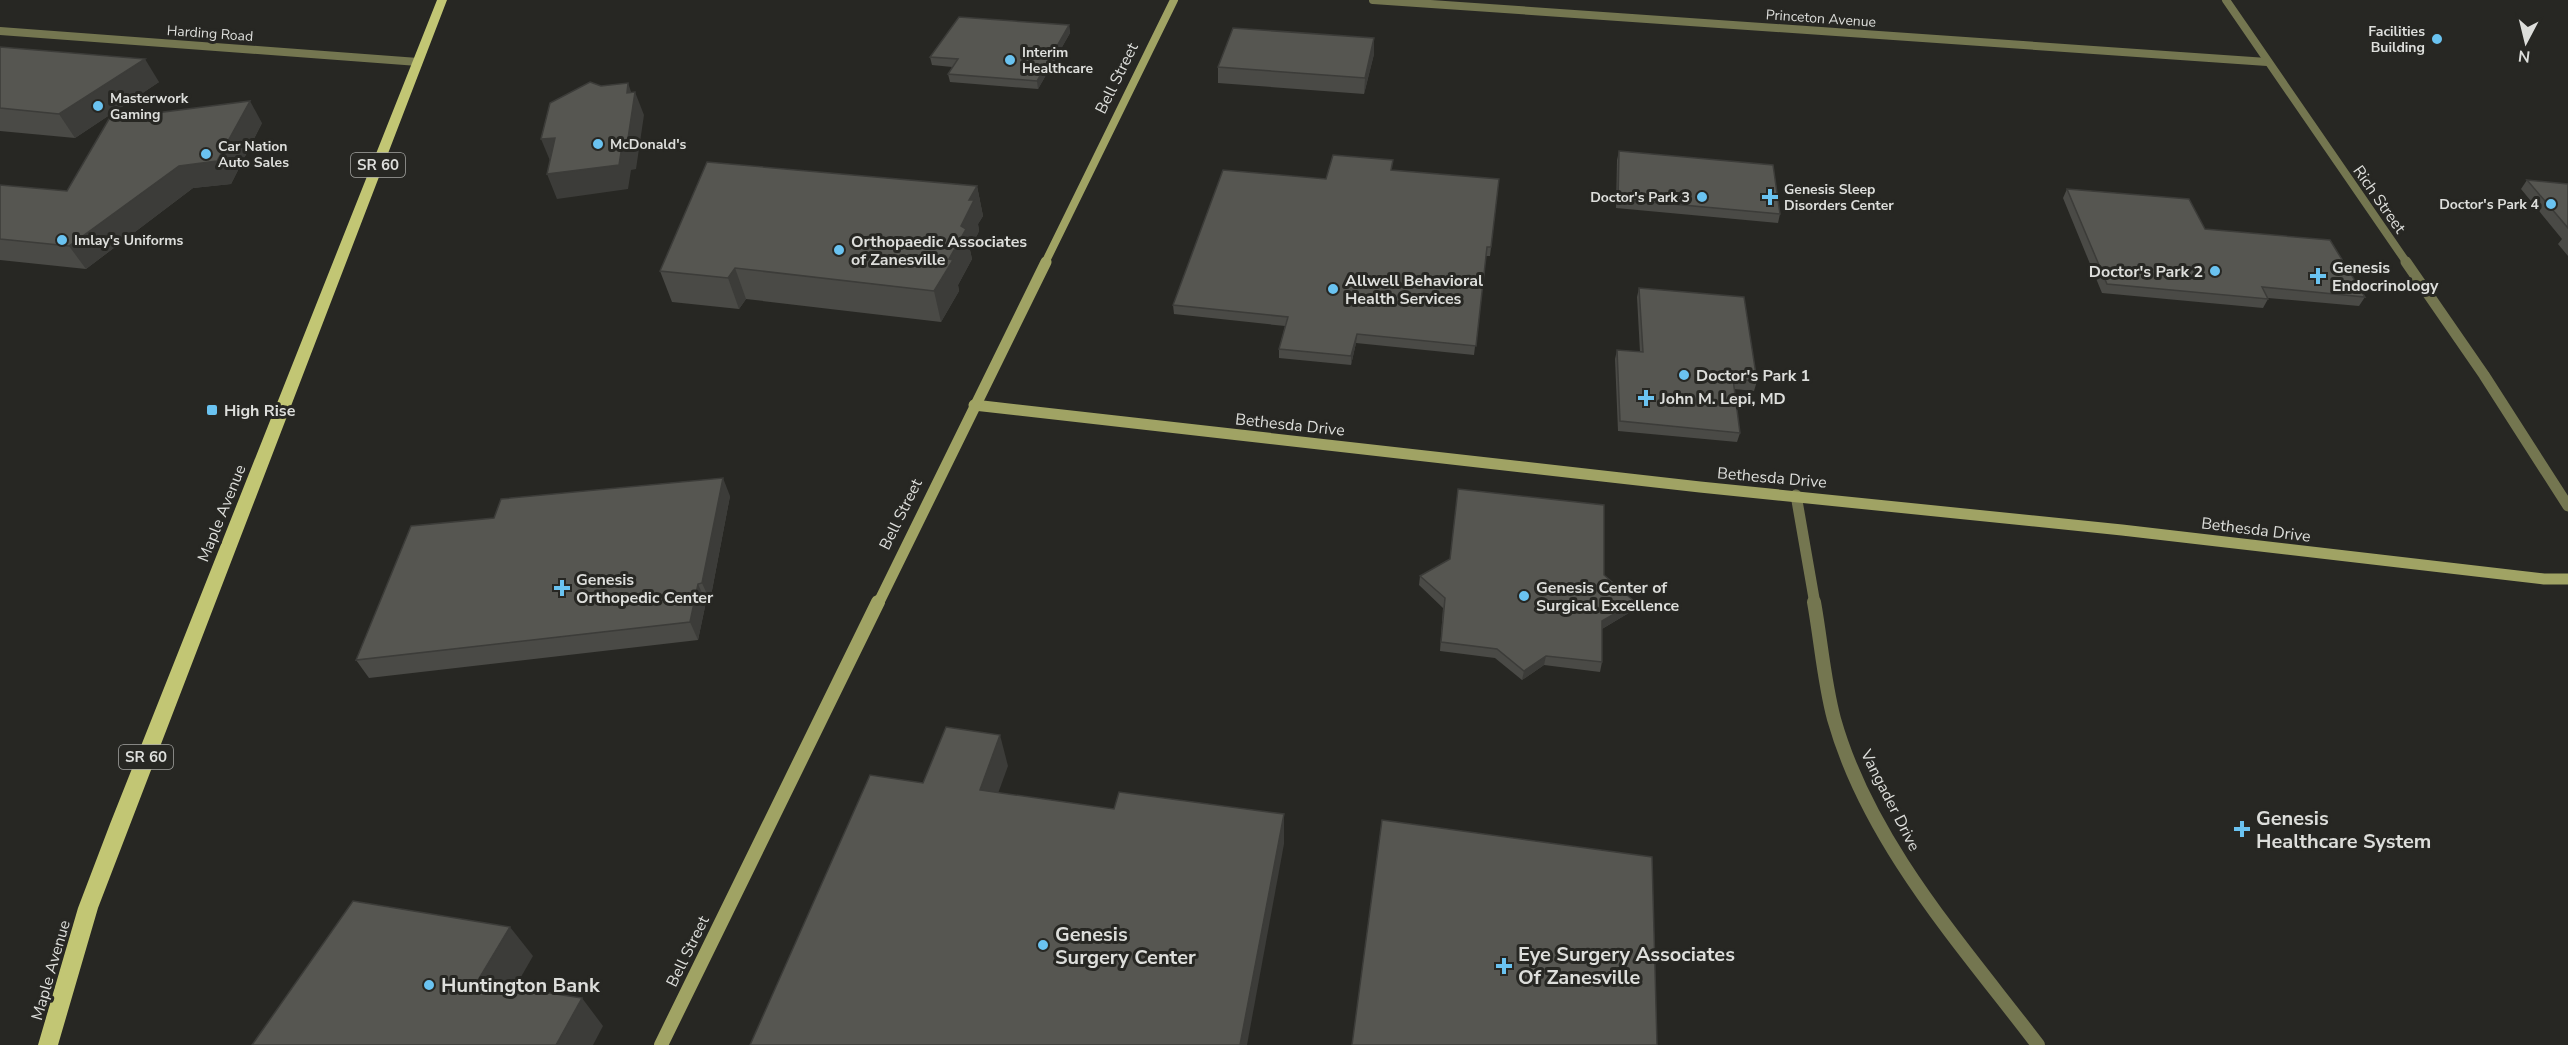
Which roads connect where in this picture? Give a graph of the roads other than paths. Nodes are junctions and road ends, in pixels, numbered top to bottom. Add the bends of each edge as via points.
1 (442, 0) edge
2 (1174, 0) edge
3 (1373, 0) edge
4 (2226, 0) edge
5 (0, 31) edge
6 (418, 62) junction
7 (2267, 62) junction
8 (974, 405) junction
9 (1796, 495) junction
10 (2568, 506) edge
11 (2568, 579) edge
12 (48, 1045) edge
13 (661, 1045) edge
14 (2038, 1045) edge

1 - 6 main road, Maple Avenue / SR 60
2 - 8 street, Bell Street
3 - 7 street, Princeton Avenue
4 - 7 street, Rich Street
5 - 6 street, Harding Road
6 - 12 main road, Maple Avenue / SR 60 via 119,824 88,908
7 - 10 street, Rich Street via 2484,375
8 - 9 street, Bethesda Drive via 1700,488
8 - 13 street, Bell Street
9 - 11 street, Bethesda Drive
9 - 14 street, Vangader Drive via 1834,718 1854,774 1890,843 1941,918

